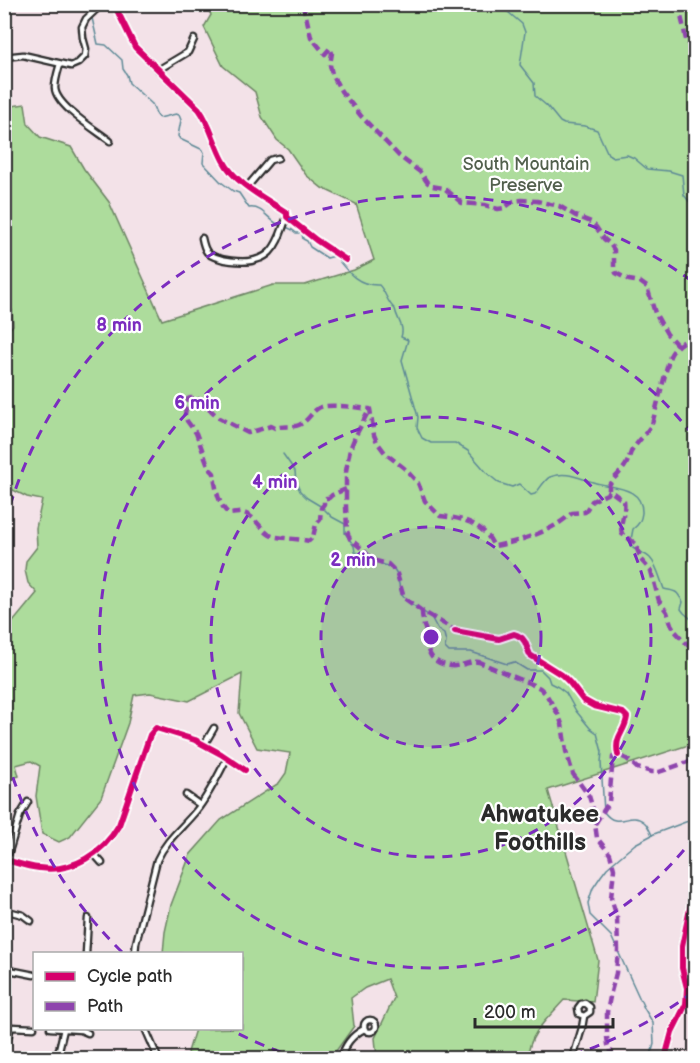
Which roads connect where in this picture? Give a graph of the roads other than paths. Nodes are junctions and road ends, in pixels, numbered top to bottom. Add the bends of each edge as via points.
1 (102, 4) edge
2 (114, 4) edge
3 (194, 39) dead end
4 (4, 57) edge
5 (60, 64) junction
6 (158, 70) junction
7 (110, 141) dead end
8 (278, 158) dead end
9 (247, 187) junction
10 (287, 217) junction
11 (202, 238) dead end
12 (346, 260) dead end
13 (214, 728) dead end
14 (204, 745) junction
15 (227, 758) junction
16 (245, 770) dead end
17 (186, 795) dead end
18 (28, 802) dead end
19 (200, 805) junction
20 (94, 854) junction
21 (6, 860) junction
22 (102, 863) dead end
23 (4, 868) edge
24 (696, 891) edge
25 (4, 910) edge
26 (88, 918) dead end
27 (30, 921) dead end
28 (86, 952) edge
29 (135, 952) edge
30 (4, 969) edge
31 (33, 975) edge
32 (584, 1016) dead end
33 (33, 1028) edge
34 (364, 1029) dead end
35 (64, 1030) edge
36 (81, 1030) edge
37 (145, 1030) edge
38 (88, 1033) dead end
39 (4, 1052) edge
40 (57, 1059) edge
41 (158, 1059) edge
42 (341, 1059) edge
43 (573, 1059) edge
44 (665, 1059) edge

1 - 5 street via 82,27 85,56 70,66
2 - 6 street via 135,47
3 - 6 street via 189,52
4 - 5 street via 23,55
5 - 7 street via 55,89 60,101
6 - 9 street via 199,109 223,161
8 - 9 street via 270,160
9 - 10 street via 287,213
10 - 11 street via 277,242 258,259 218,259 205,250
10 - 12 street
13 - 14 street
14 - 15 street
14 - 20 street via 156,728 150,735 119,825
15 - 16 street
15 - 19 street
17 - 19 street
18 - 21 street
19 - 29 street via 157,860
20 - 21 street via 79,863 47,869
20 - 22 street
21 - 23 street
24 - 44 street via 682,946 686,1004 672,1032
25 - 27 street
26 - 28 street
30 - 31 street
32 - 43 street
33 - 39 street via 11,1027
34 - 42 street via 352,1036
35 - 40 street
36 - 38 street
37 - 41 street

